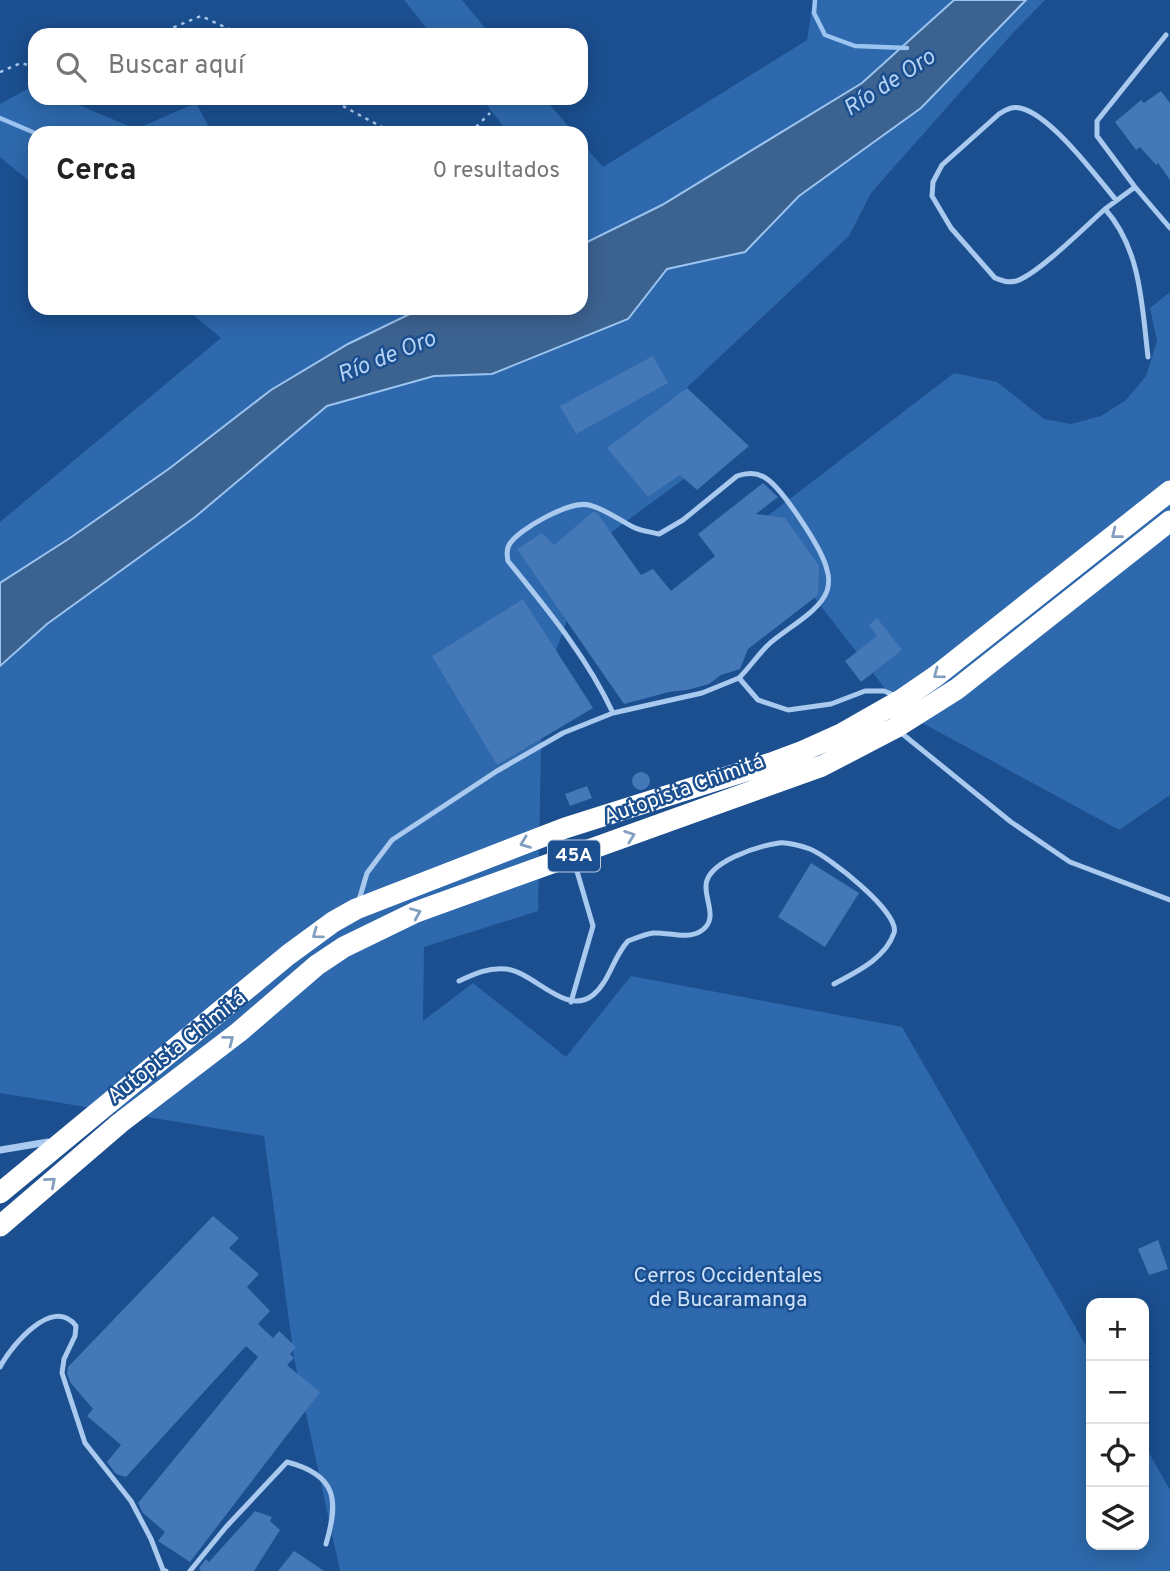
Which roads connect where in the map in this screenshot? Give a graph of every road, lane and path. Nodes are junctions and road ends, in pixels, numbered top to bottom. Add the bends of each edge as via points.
1 (172, 28) edge
2 (227, 28) edge
3 (1166, 35) dead end
4 (28, 65) edge
5 (0, 72) edge
6 (341, 105) edge
7 (490, 113) dead end
8 (380, 126) edge
9 (477, 126) edge
10 (1135, 187) junction
11 (1116, 200) junction
12 (1105, 209) junction
13 (1170, 228) edge
14 (1148, 357) dead end
15 (1170, 491) edge
16 (1170, 521) edge
17 (739, 678) junction
18 (901, 700) junction
19 (613, 713) junction
20 (895, 728) junction
21 (572, 856) junction
22 (1170, 900) edge
23 (356, 909) junction
24 (459, 981) dead end
25 (834, 984) dead end
26 (571, 1002) junction
27 (57, 1145) junction
28 (0, 1150) edge
29 (0, 1193) edge
30 (0, 1226) edge
31 (0, 1367) edge
32 (326, 1544) dead end
33 (164, 1571) edge
34 (190, 1571) edge

1 - 2 path via 201,16
3 - 10 lane via 1097,121 1097,136
4 - 5 path via 21,63
6 - 8 path
7 - 9 path
10 - 11 lane
10 - 13 lane
11 - 12 lane
11 - 12 lane via 1072,147 1021,108 999,114 942,164 933,181 932,196 950,228 995,278 1004,282 1023,278
12 - 14 lane via 1132,252
15 -> 18 highway, Autopista Chimitá / 45A
16 - 20 highway, Autopista Chimitá / 45A via 957,689
17 - 18 lane via 758,700 788,710 831,704 865,691 884,691
17 - 19 lane via 702,694
17 - 19 lane via 826,593 828,571 823,558 775,485 762,475 737,475 659,534 578,504 527,528 509,545 508,561 582,657
18 -> 23 highway, Autopista Chimitá / 45A via 793,755 565,828
19 - 23 lane via 552,739 392,840 367,873
21 -> 20 highway, Autopista Chimitá / 45A via 822,766
20 - 22 lane via 1011,822 1070,862
21 - 26 lane via 593,926
30 -> 21 highway, Autopista Chimitá / 45A via 121,1123 344,947 416,912
23 -> 27 highway, Autopista Chimitá / 45A via 288,955
24 - 26 lane via 479,972 504,969 524,974
25 - 26 lane via 869,964 894,932 894,924 855,880 811,849 781,842 737,855 714,868 705,885 710,919 704,929 696,934 653,933 628,941 600,989 590,998
27 - 28 street via 48,1142
27 - 29 highway, Autopista Chimitá / 45A
31 - 33 lane via 36,1325 49,1317 72,1320 75,1336 62,1373 85,1443 131,1501
32 - 34 lane via 334,1518 333,1497 320,1476 287,1462

